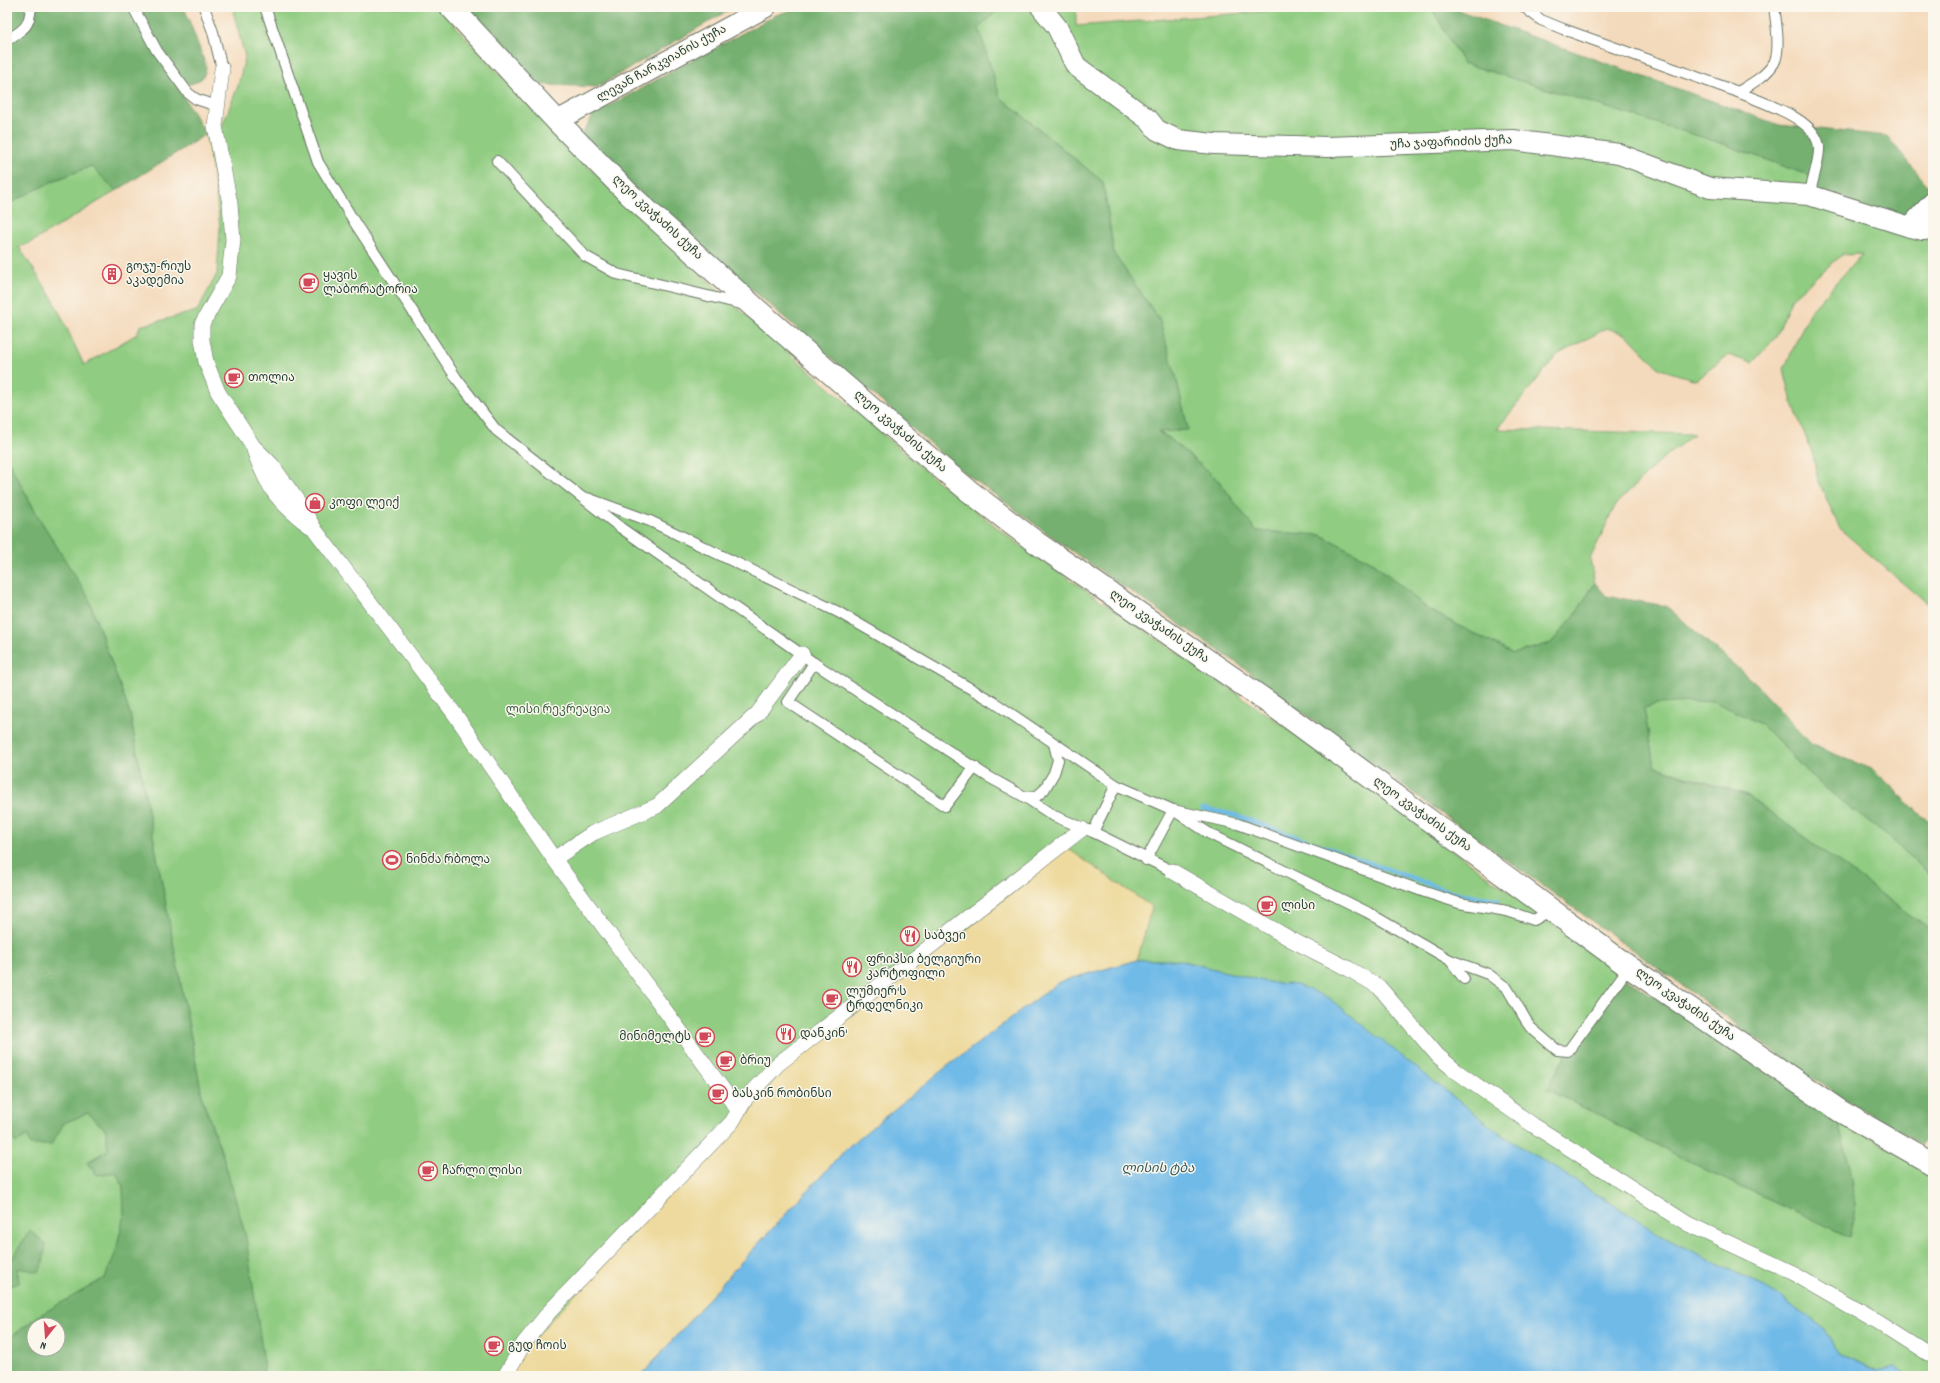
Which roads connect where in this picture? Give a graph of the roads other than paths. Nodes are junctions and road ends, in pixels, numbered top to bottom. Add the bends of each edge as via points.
1 (31, 7) edge
2 (134, 7) edge
3 (204, 7) edge
4 (265, 7) edge
5 (451, 7) edge
6 (766, 7) edge
7 (1041, 7) edge
8 (1524, 7) edge
9 (1540, 7) edge
10 (1774, 7) edge
11 (1541, 20) junction
12 (7, 40) edge
13 (222, 69) joint
14 (1738, 92) junction
15 (217, 106) junction
16 (557, 121) junction
17 (498, 161) dead end
18 (1810, 196) junction
19 (1933, 202) edge
20 (1910, 227) junction
21 (1933, 229) edge
22 (755, 308) junction
23 (579, 495) junction
24 (808, 659) junction
25 (1054, 744) junction
26 (975, 767) junction
27 (1116, 785) junction
28 (1025, 797) junction
29 (1173, 810) junction
30 (1087, 830) junction
31 (554, 859) junction
32 (1146, 860) junction
33 (1172, 871) joint
34 (1551, 910) junction
35 (1450, 960) junction
36 (1629, 967) junction
37 (1464, 979) dead end
38 (738, 1110) junction
39 (1933, 1164) edge
40 (1933, 1357) edge
41 (505, 1376) edge

1 - 12 lane via 30,21 23,30
2 - 15 lane via 157,51 188,93 196,99
3 - 13 lane
4 - 23 lane via 318,162 355,223 457,379 496,430
5 - 16 main road, ლეო კვაჭაძის ქუჩა
6 - 16 street, ლევან ჩარკვიანის ქუჩა
7 - 18 street, უჩა ჯაფარიძის ქუჩა via 1056,27 1076,66 1149,120 1157,130 1178,140 1214,144 1328,147 1513,140 1619,154 1710,188
8 - 11 lane
9 - 11 lane
10 - 14 lane via 1778,34 1775,62 1760,78
11 - 14 lane
13 - 15 street
14 - 18 lane via 1798,119 1814,133 1819,148
15 - 31 street via 215,126 230,204 233,240 229,276 202,324 202,340 206,362 218,392 253,446 272,465 315,530 454,713
16 - 22 main road, ლეო კვაჭაძის ქუჩა via 629,194
17 - 22 lane via 585,256 617,274
18 - 20 street, უჩა ჯაფარიძის ქუჩა
19 - 20 street
20 - 21 street, უჩა ჯაფარიძის ქუჩა
22 - 34 main road, ლეო კვაჭაძის ქუჩა via 915,446 1037,543 1275,707
23 - 24 lane via 621,528
23 - 25 lane via 650,521 838,612 992,701
24 - 26 lane
24 - 26 lane via 788,702 945,806
24 - 31 street via 758,712 657,806 593,833
25 - 27 lane
25 - 28 lane via 1058,760 1054,773 1044,790 1037,796
26 - 28 lane
27 - 29 lane
27 - 30 lane
28 - 30 lane via 1054,816
29 - 32 lane
29 - 34 lane via 1238,824 1459,903 1507,911 1534,920
29 - 35 lane via 1210,834 1367,912
30 - 32 lane
30 - 38 street via 794,1050 746,1098
31 - 38 street
32 - 33 lane
33 - 40 street via 1379,987 1438,1056 1456,1071 1534,1125 1688,1224 1795,1274
34 - 36 main road, ლეო კვაჭაძის ქუჩა
35 - 36 lane via 1488,974 1507,988 1530,1027 1557,1050 1568,1051
35 - 37 lane
36 - 39 main road, ლეო კვაჭაძის ქუჩა via 1840,1111
38 - 41 street via 732,1122 550,1312 524,1343

